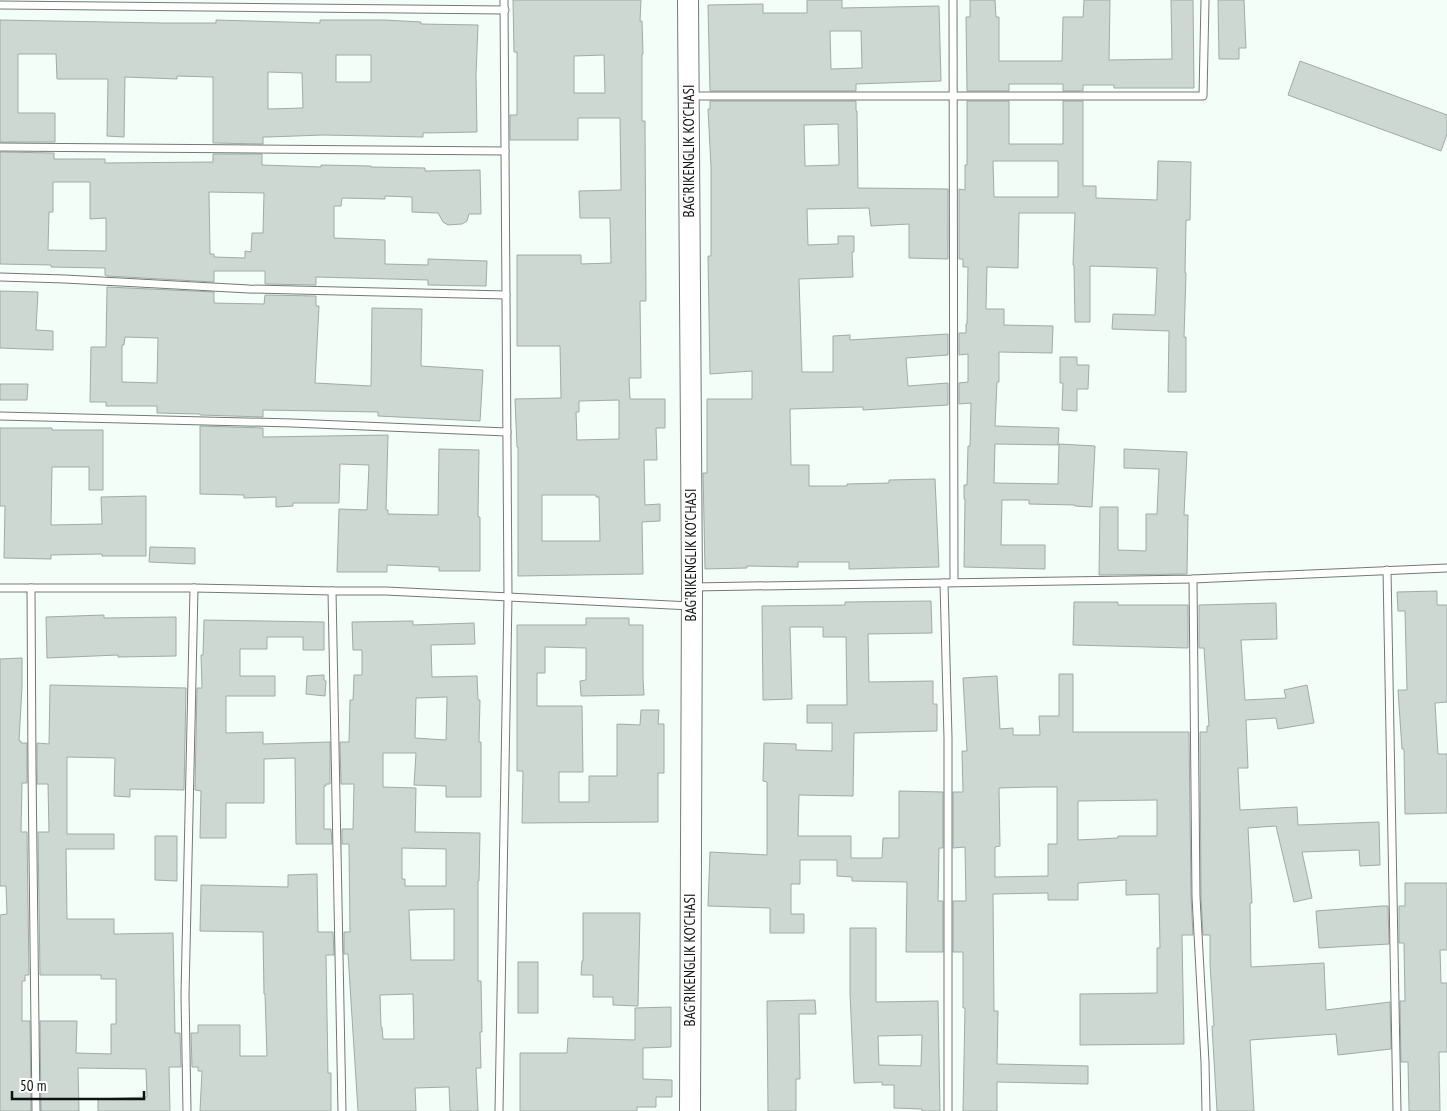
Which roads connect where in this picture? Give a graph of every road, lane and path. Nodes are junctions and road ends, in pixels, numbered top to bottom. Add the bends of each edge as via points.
1 (504, 0) edge
2 (688, 0) edge
3 (953, 0) edge
4 (1205, 0) edge
5 (0, 5) edge
6 (504, 10) junction
7 (688, 96) junction
8 (953, 96) junction
9 (0, 147) edge
10 (505, 151) junction
11 (0, 277) edge
12 (506, 295) junction
13 (0, 416) edge
14 (507, 432) junction
15 (1447, 568) edge
16 (1387, 570) junction
17 (1193, 579) junction
18 (954, 582) junction
19 (944, 583) junction
20 (0, 588) edge
21 (31, 588) junction
22 (194, 588) junction
23 (332, 591) junction
24 (508, 597) junction
25 (692, 597) junction
26 (36, 1111) edge
27 (187, 1111) edge
28 (342, 1111) edge
29 (498, 1111) edge
30 (690, 1111) edge
31 (948, 1111) edge
32 (1206, 1111) edge
33 (1397, 1111) edge

1 - 6 lane
2 - 7 main road, BAG'RIKENGLIK KO'CHASI
3 - 8 lane
4 - 8 lane via 1203,96
5 - 6 lane
6 - 10 lane
7 - 8 lane
7 - 25 main road, BAG'RIKENGLIK KO'CHASI
8 - 18 lane
9 - 10 lane
10 - 12 lane
11 - 12 lane via 249,289
12 - 14 lane
13 - 14 lane
14 - 24 lane
15 - 16 lane
16 - 17 lane
16 - 33 lane
17 - 18 lane
17 - 32 lane via 1196,897
18 - 19 lane
19 - 25 lane
19 - 31 lane via 948,738
20 - 21 lane
21 - 22 lane
21 - 26 lane
22 - 23 lane
22 - 27 lane via 185,995
23 - 24 lane
23 - 28 lane
24 - 25 lane
24 - 29 lane
25 - 30 main road, BAG'RIKENGLIK KO'CHASI

